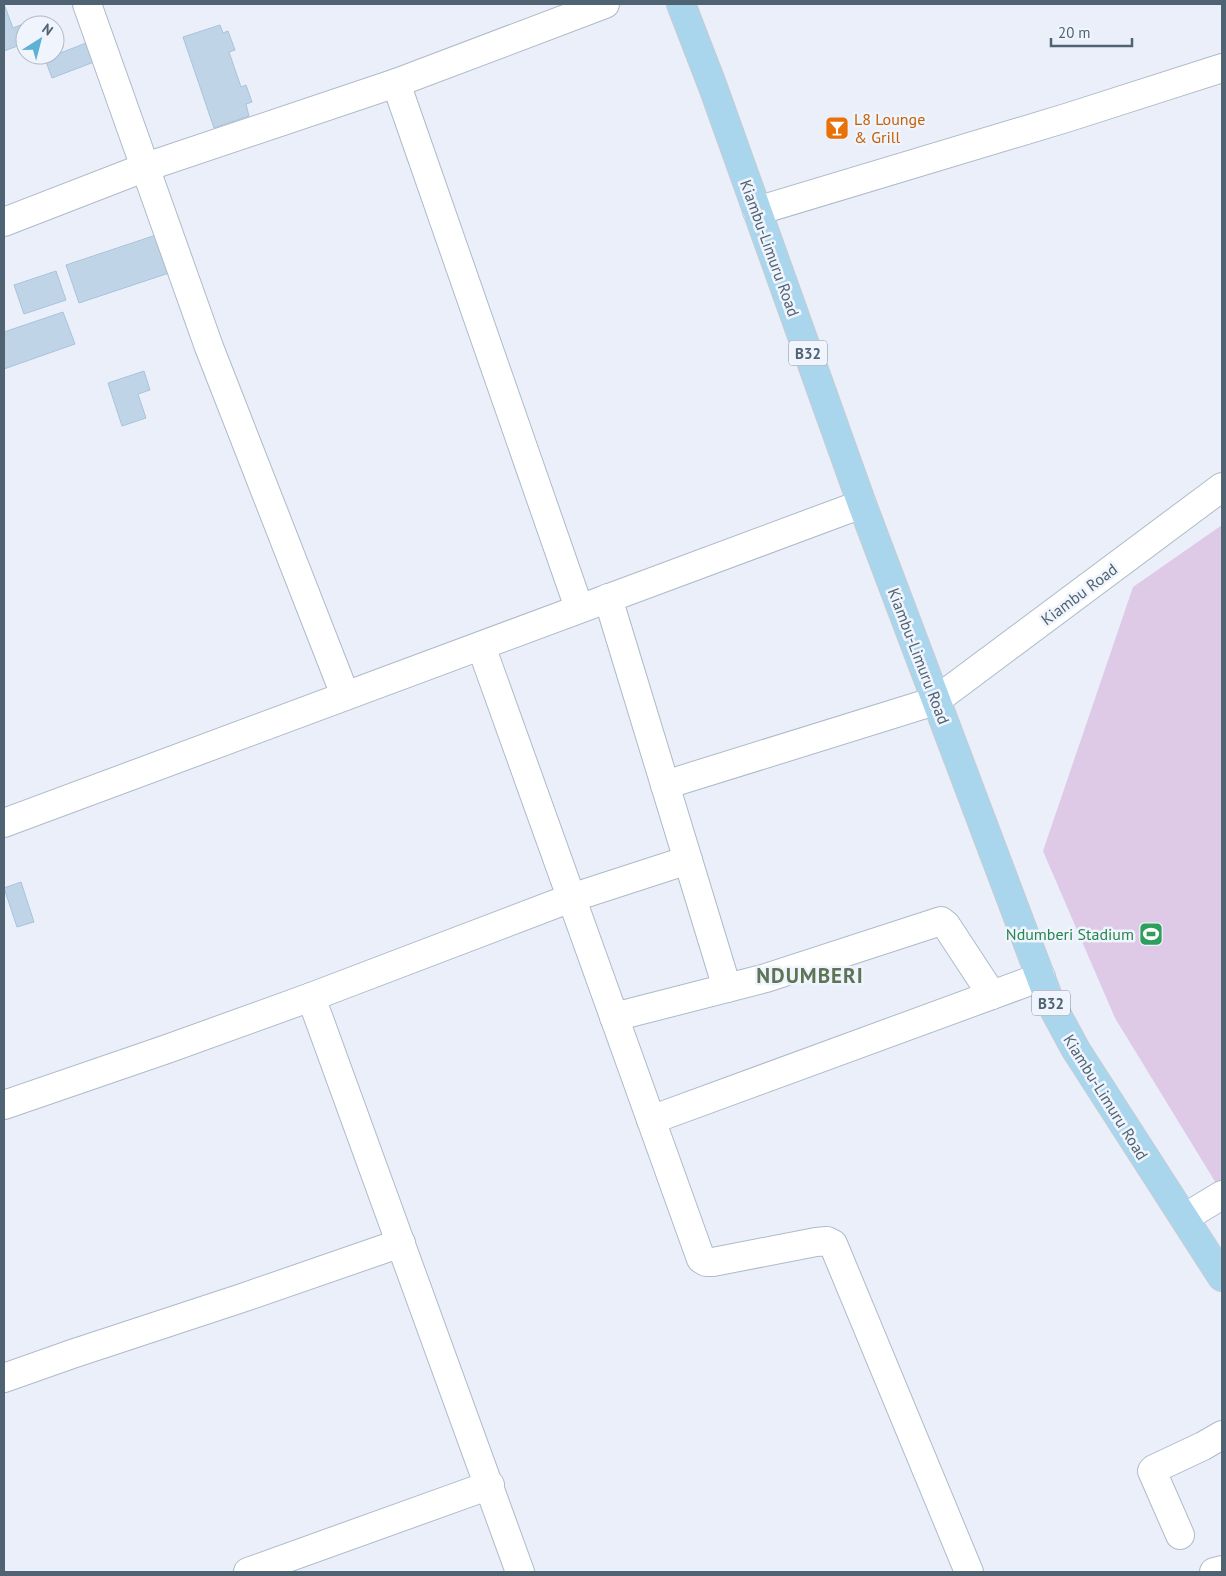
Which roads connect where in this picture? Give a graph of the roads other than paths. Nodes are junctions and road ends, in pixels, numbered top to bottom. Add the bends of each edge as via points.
1 (87, 4) edge
2 (605, 4) edge
3 (684, 5) edge
4 (1222, 68) edge
5 (396, 83) junction
6 (146, 167) junction
7 (757, 211) junction
8 (4, 222) edge
9 (1222, 487) edge
10 (862, 504) junction
11 (608, 598) junction
12 (579, 608) junction
13 (481, 646) junction
14 (346, 696) junction
15 (935, 701) junction
16 (665, 785) junction
17 (4, 823) edge
18 (688, 860) junction
19 (571, 898) junction
20 (1041, 978) junction
21 (727, 988) junction
22 (992, 995) junction
23 (311, 997) junction
24 (614, 1018) junction
25 (4, 1105) edge
26 (650, 1120) junction
27 (1222, 1195) edge
28 (1184, 1218) junction
29 (401, 1243) junction
30 (1222, 1277) edge
31 (4, 1378) edge
32 (1222, 1435) edge
33 (490, 1485) junction
34 (1180, 1535) dead end
35 (1222, 1570) edge
36 (248, 1572) edge
37 (520, 1572) edge
38 (969, 1572) edge
39 (1214, 1572) edge

1 - 6 street
2 - 5 street
3 - 7 highway, Kiambu-Limuru Road / B32
4 - 7 street
5 - 6 street
5 - 12 street
6 - 8 street
6 - 14 street via 209,347
7 - 10 highway, Kiambu-Limuru Road / B32
9 - 15 street, Kiambu Road
10 - 11 street
10 - 15 highway, Kiambu-Limuru Road / B32
11 - 12 street
11 - 16 street
12 - 13 street
13 - 14 street
13 - 19 street
14 - 17 street
15 - 16 street, Kiambu Road
15 - 20 highway, Kiambu-Limuru Road / B32
16 - 18 street
18 - 19 street
18 - 21 street
19 - 23 street
19 - 24 street
20 - 22 street
20 - 28 highway, Kiambu-Limuru Road / B32 via 1076,1050
21 - 22 street via 940,921 946,925
21 - 24 street
22 - 26 street
23 - 25 street
23 - 29 street
24 - 26 street
26 - 38 street via 701,1259 706,1262 816,1242 833,1244
27 - 28 street
28 - 30 highway, Kiambu-Limuru Road / B32
29 - 31 street
29 - 33 street
32 - 34 street via 1152,1471
33 - 36 street
33 - 37 street
35 - 39 street

